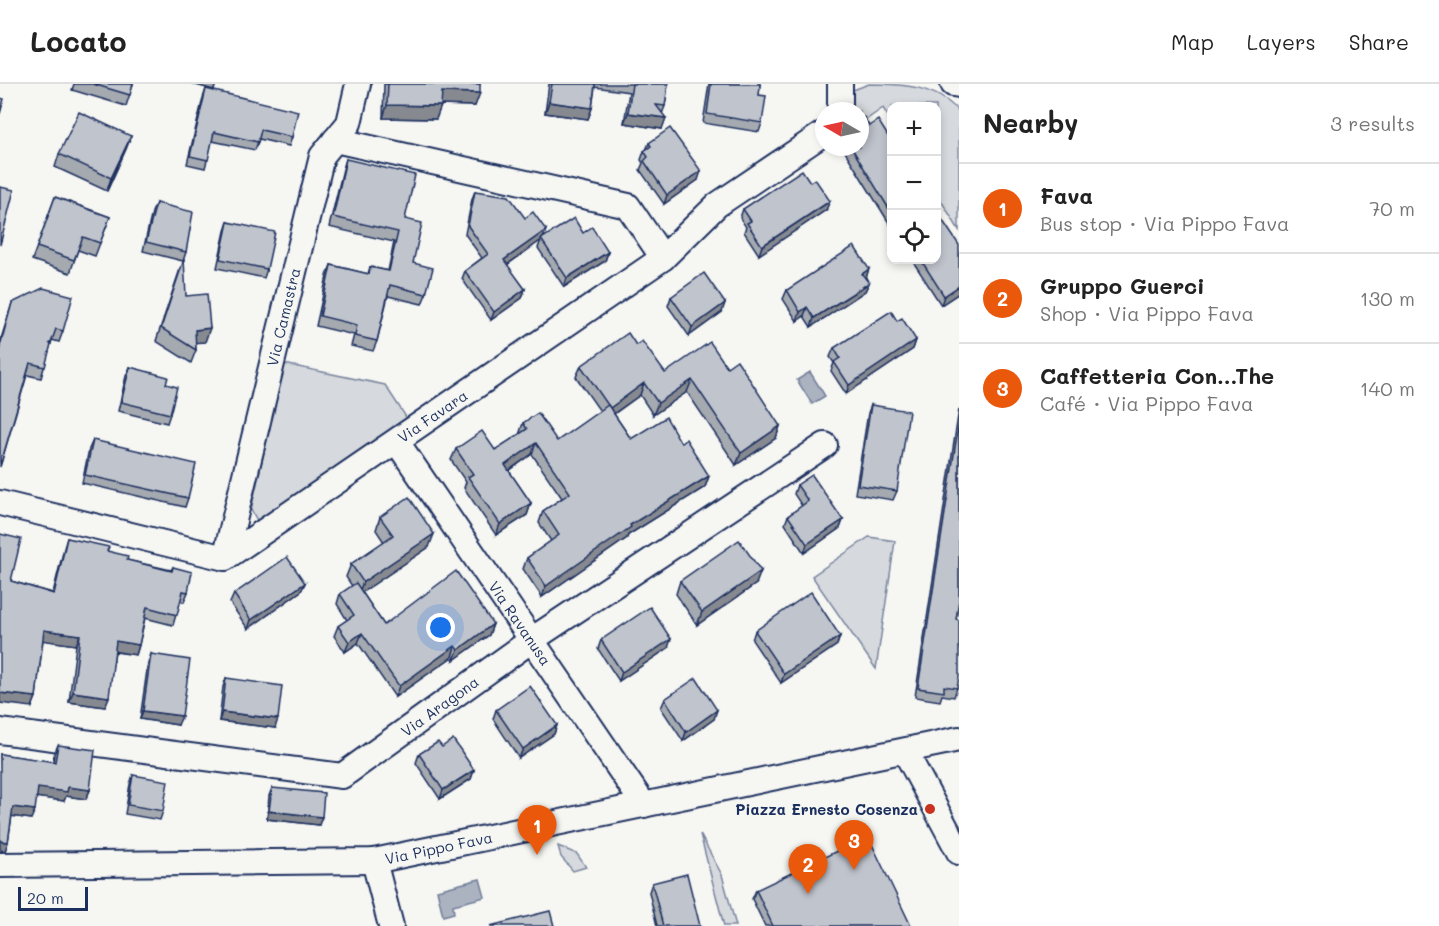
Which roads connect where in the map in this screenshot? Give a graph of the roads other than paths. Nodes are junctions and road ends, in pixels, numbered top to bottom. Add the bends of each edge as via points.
1 (358, 84) edge
2 (840, 84) edge
3 (954, 84) edge
4 (959, 85) edge
5 (840, 102) edge
6 (815, 139) edge
7 (335, 140) junction
8 (663, 258) junction
9 (397, 441) junction
10 (825, 445) dead end
11 (0, 502) edge
12 (225, 558) junction
13 (533, 639) junction
14 (0, 731) edge
15 (959, 740) edge
16 (905, 751) junction
17 (644, 805) junction
18 (959, 852) edge
19 (374, 861) junction
20 (0, 865) edge
21 (391, 926) edge

1 - 7 street, Via Camastra via 349,123
2 - 5 street
3 - 4 street
6 - 8 street, Via Favara via 717,205
7 - 8 street via 628,206
7 - 12 street, Via Camastra via 322,156
8 - 9 street, Via Favara
9 - 12 street, Via Favara
9 - 13 street, Via Ravanusa
10 - 13 street, Via Aragona
11 - 12 street
13 - 14 street, Via Aragona via 342,776
13 - 17 street, Via Ravanusa
15 - 16 street, Via Pippo Fava
16 - 17 street, Via Pippo Fava
16 - 18 street
17 - 19 street, Via Pippo Fava
19 - 20 street, Via Pippo Fava
19 - 21 street

